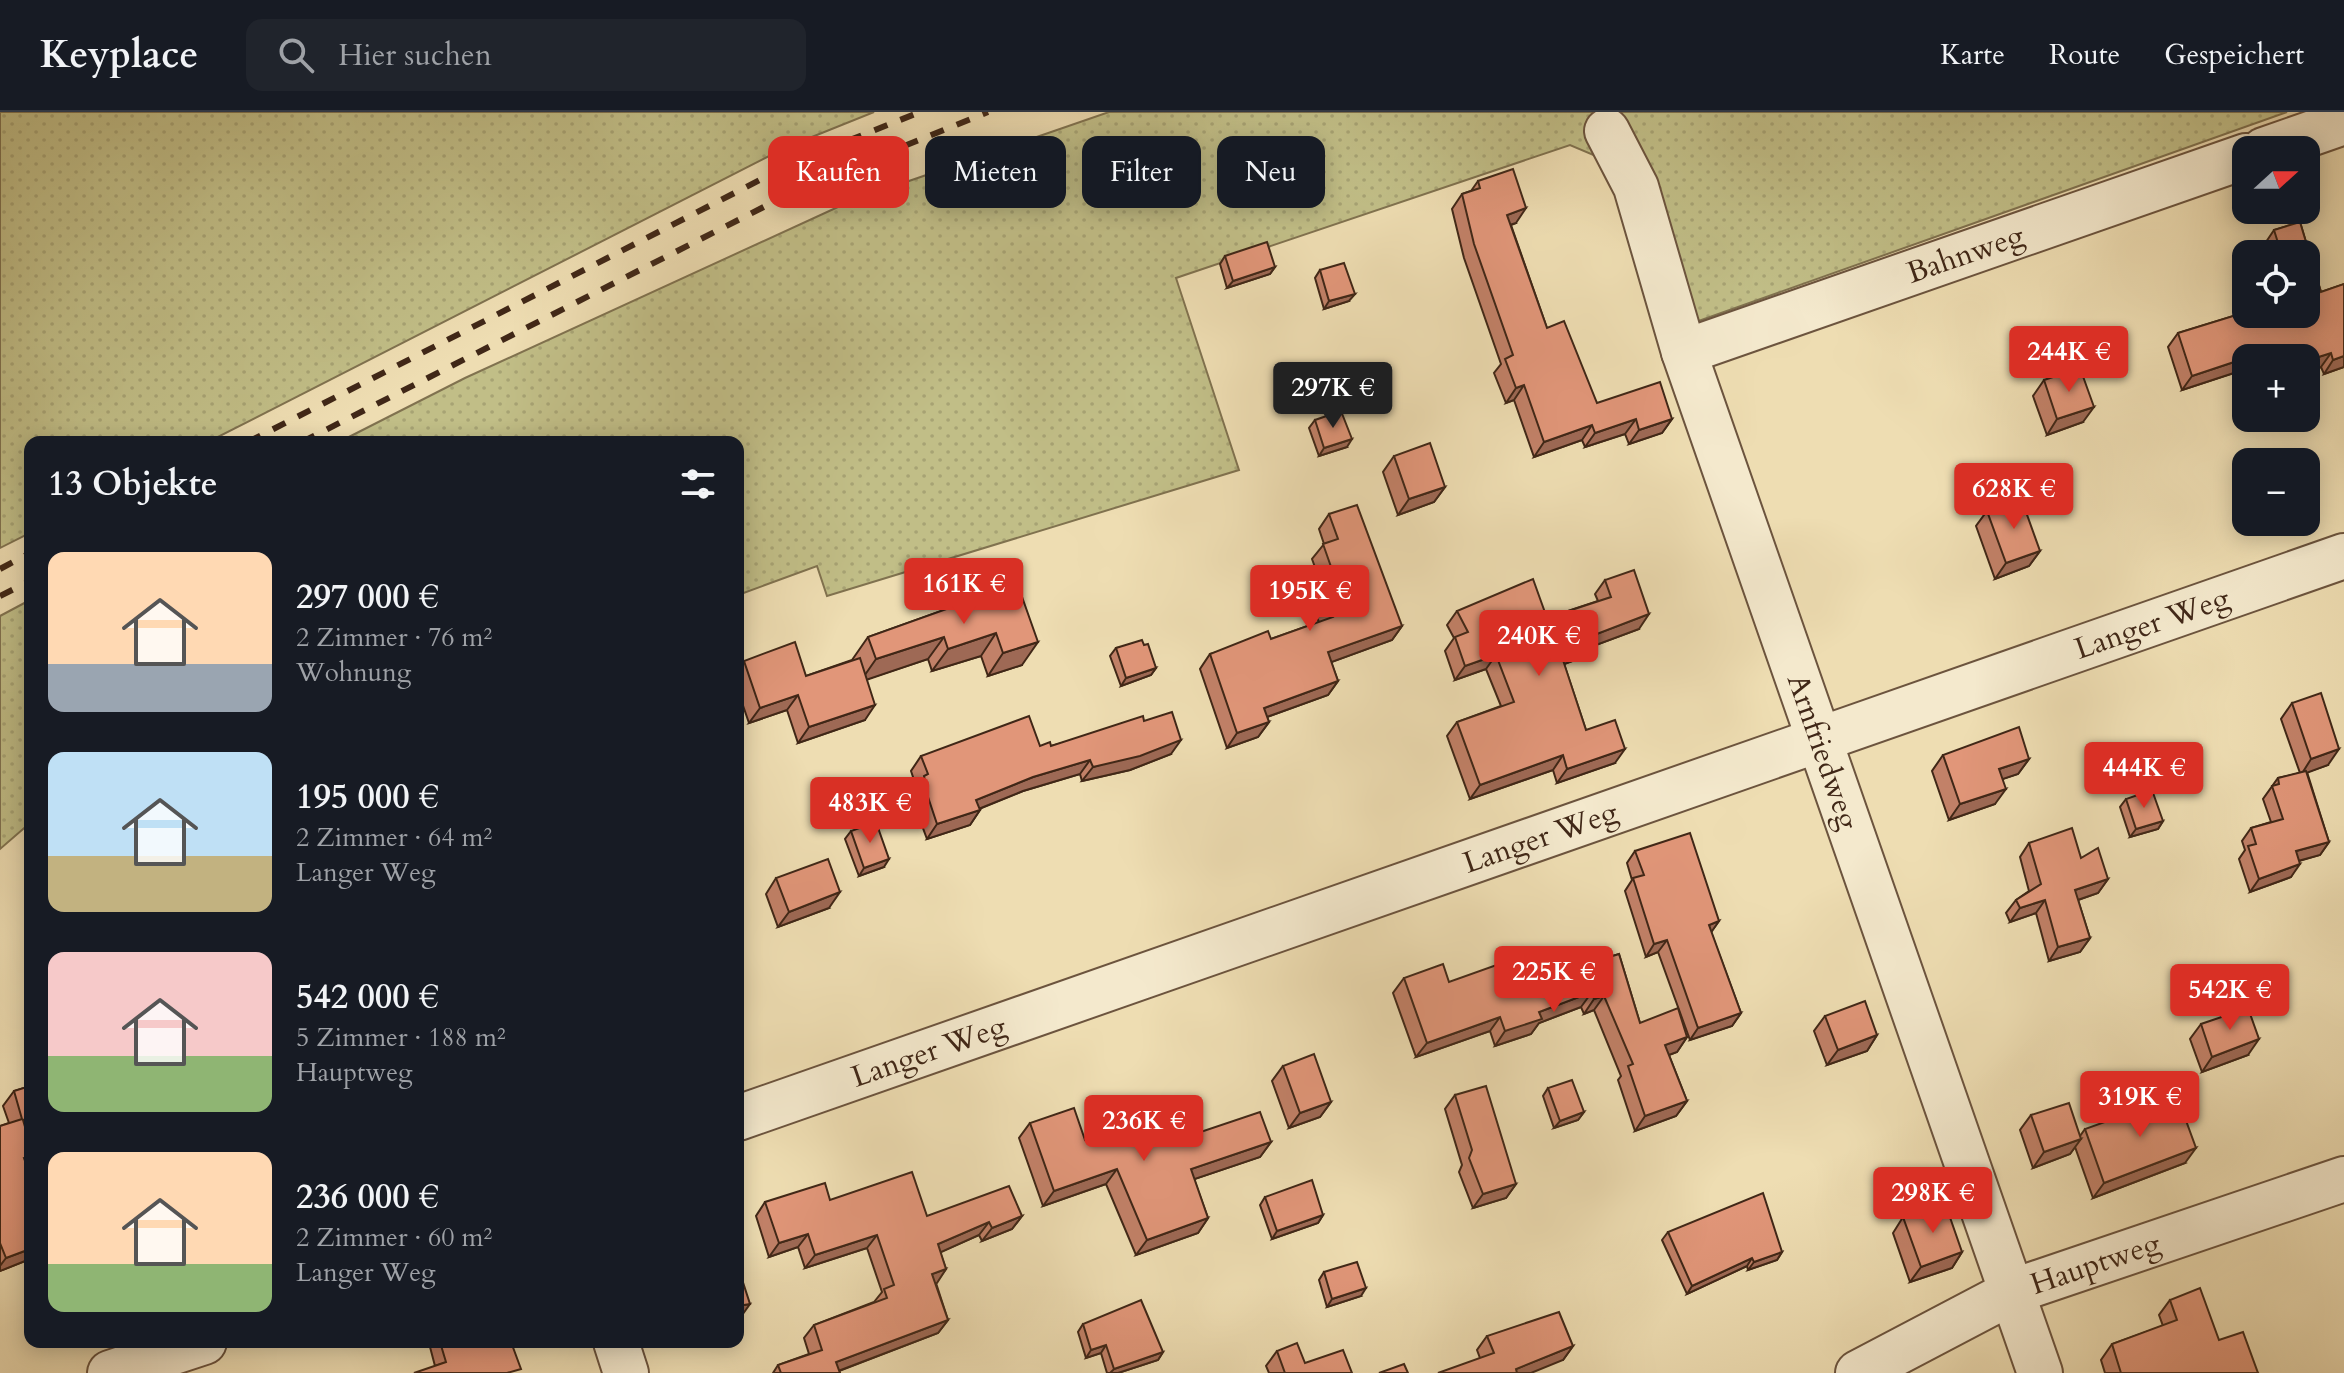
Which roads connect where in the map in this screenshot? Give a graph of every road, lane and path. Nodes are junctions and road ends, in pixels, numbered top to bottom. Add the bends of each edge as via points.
1 (2344, 122) edge
2 (1607, 131) dead end
3 (2304, 136) edge
4 (2232, 161) edge
5 (1684, 352) junction
6 (2344, 556) edge
7 (1819, 739) junction
8 (744, 1116) edge
9 (2344, 1179) edge
10 (2014, 1291) junction
11 (186, 1348) edge
12 (618, 1348) edge
13 (110, 1373) edge
14 (626, 1373) edge
15 (1858, 1373) edge
16 (2040, 1373) edge

1 - 3 street
2 - 5 street, Arnfriedweg via 1636,187
4 - 5 street, Bahnweg
5 - 7 street, Arnfriedweg
6 - 7 street, Langer Weg
7 - 8 street, Langer Weg
7 - 10 street, Arnfriedweg
9 - 10 street, Hauptweg
10 - 15 street, Hauptweg
10 - 16 street, Arnfriedweg
11 - 13 street
12 - 14 street

